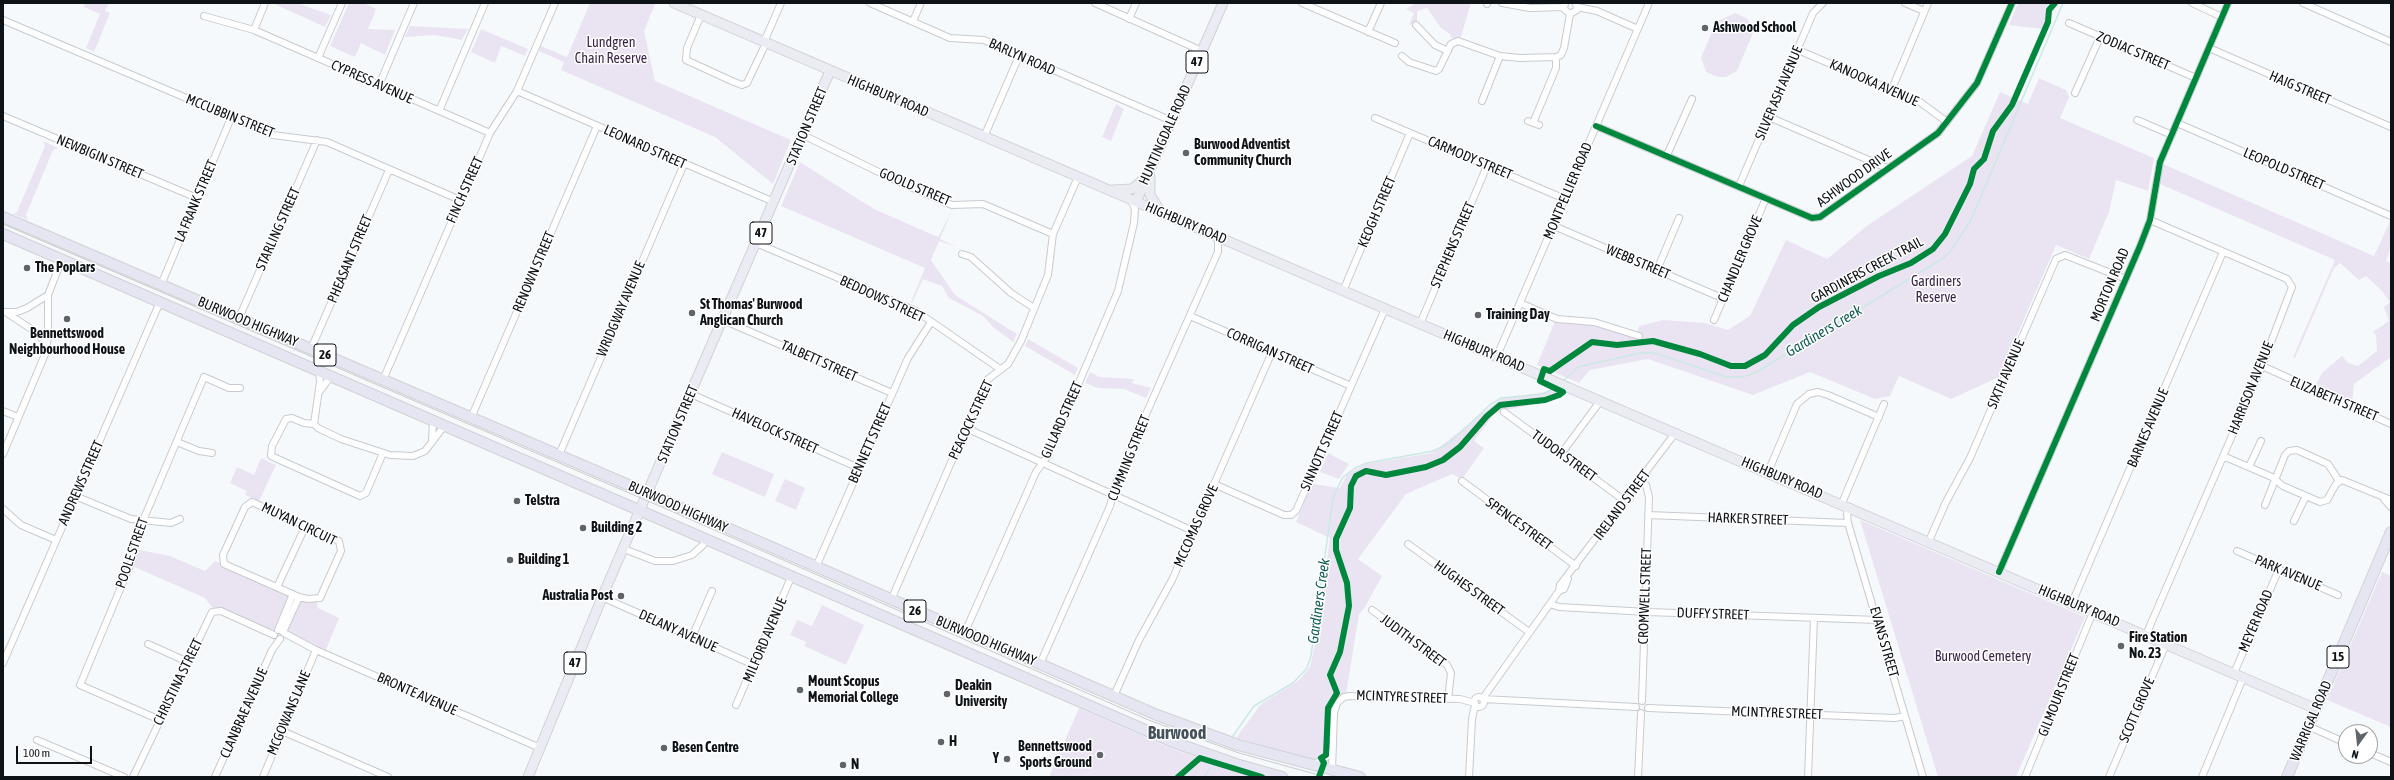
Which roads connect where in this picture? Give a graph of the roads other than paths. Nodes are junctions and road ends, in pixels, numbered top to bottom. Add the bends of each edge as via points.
1 (265, 3) edge
2 (342, 3) edge
3 (414, 3) edge
4 (485, 3) edge
5 (554, 3) edge
6 (674, 3) edge
7 (781, 3) edge
8 (870, 3) edge
9 (921, 3) edge
10 (1095, 3) edge
11 (1136, 3) edge
12 (1223, 3) edge
13 (1303, 3) edge
14 (1381, 3) edge
15 (1502, 3) edge
16 (1649, 3) edge
17 (1823, 3) edge
18 (1905, 3) edge
19 (1928, 3) edge
20 (2012, 3) edge
21 (2192, 3) edge
22 (2228, 3) edge
23 (2302, 3) edge
24 (1564, 5) edge
25 (1576, 5) edge
26 (1924, 11) junction
27 (1570, 14) junction
28 (701, 15) junction
29 (204, 16) dead end
30 (2222, 16) junction
31 (1128, 19) junction
32 (3, 20) edge
33 (913, 21) junction
34 (2069, 24) dead end
35 (1416, 25) dead end
36 (1638, 29) junction
37 (254, 30) junction
38 (1368, 32) junction
39 (2100, 37) junction
40 (765, 42) junction
41 (2391, 42) edge
42 (1395, 43) dead end
43 (2209, 48) junction
44 (1798, 50) junction
45 (1202, 51) junction
46 (1448, 51) junction
47 (1402, 55) dead end
48 (1019, 56) junction
49 (1500, 56) junction
50 (1556, 57) junction
51 (318, 58) junction
52 (830, 71) junction
53 (2196, 78) junction
54 (379, 84) junction
55 (1892, 89) junction
56 (517, 91) junction
57 (2075, 93) dead end
58 (1692, 99) dead end
59 (1489, 104) dead end
60 (439, 111) junction
61 (3, 116) edge
62 (1768, 117) junction
63 (231, 118) junction
64 (1375, 118) dead end
65 (2137, 120) dead end
66 (1172, 121) junction
67 (1947, 122) junction
68 (1533, 123) dead end
69 (2177, 123) junction
70 (597, 126) junction
71 (1596, 126) junction
72 (2391, 127) edge
73 (490, 133) junction
74 (1410, 133) junction
75 (803, 135) junction
76 (2172, 135) junction
77 (984, 137) junction
78 (316, 140) junction
79 (1667, 155) junction
80 (684, 164) junction
81 (1153, 166) junction
82 (1487, 166) junction
83 (1887, 168) junction
84 (389, 170) junction
85 (1078, 177) junction
86 (1739, 186) junction
87 (1108, 190) junction
88 (197, 198) junction
89 (1766, 198) junction
90 (1565, 199) junction
91 (460, 200) junction
92 (1134, 201) junction
93 (774, 202) junction
94 (1146, 206) junction
95 (1162, 212) junction
96 (2391, 216) edge
97 (3, 217) edge
98 (1679, 218) dead end
99 (2150, 220) junction
100 (1134, 223) junction
101 (1554, 226) junction
102 (3, 234) edge
103 (1053, 234) junction
104 (1214, 236) junction
105 (756, 243) junction
106 (1234, 244) junction
107 (1218, 252) junction
108 (2223, 252) junction
109 (962, 254) dead end
110 (62, 259) junction
111 (1658, 270) junction
112 (2125, 280) junction
113 (161, 285) junction
114 (1343, 291) junction
115 (48, 295) junction
116 (1722, 298) junction
117 (160, 302) junction
118 (1520, 303) junction
119 (1034, 308) junction
120 (1385, 309) junction
121 (5, 312) edge
122 (1190, 316) junction
123 (239, 318) junction
124 (723, 320) junction
125 (1714, 320) dead end
126 (931, 322) junction
127 (1420, 324) junction
128 (1639, 336) dead end
129 (311, 349) junction
130 (46, 352) junction
131 (1272, 352) junction
132 (1497, 356) junction
133 (1000, 368) junction
134 (2261, 368) junction
135 (319, 370) junction
136 (331, 376) junction
137 (383, 380) junction
138 (1351, 386) junction
139 (240, 388) dead end
140 (892, 393) junction
141 (318, 394) junction
142 (691, 394) junction
143 (1601, 400) junction
144 (1884, 404) dead end
145 (3, 411) edge
146 (1504, 412) dead end
147 (18, 417) junction
148 (1879, 417) junction
149 (471, 418) junction
150 (432, 420) junction
151 (314, 424) junction
152 (2391, 424) edge
153 (445, 425) junction
154 (966, 428) junction
155 (1676, 432) junction
156 (432, 441) junction
157 (2261, 441) dead end
158 (177, 442) junction
159 (529, 442) junction
160 (212, 452) dead end
161 (383, 453) junction
162 (3, 454) edge
163 (1561, 454) junction
164 (559, 455) junction
165 (2223, 456) junction
166 (529, 461) junction
167 (1042, 463) junction
168 (2249, 467) junction
169 (859, 468) junction
170 (1768, 472) junction
171 (2274, 479) junction
172 (1462, 481) dead end
173 (2339, 481) junction
174 (1639, 482) junction
175 (1214, 484) junction
176 (648, 493) junction
177 (1112, 495) junction
178 (75, 496) junction
179 (2306, 496) junction
180 (2381, 496) junction
181 (2391, 500) edge
182 (1625, 501) junction
183 (1846, 505) junction
184 (2265, 505) dead end
185 (2391, 507) edge
186 (3, 509) edge
187 (641, 510) junction
188 (1648, 515) junction
189 (180, 519) dead end
190 (143, 521) junction
191 (2294, 521) dead end
192 (1848, 523) junction
193 (306, 525) junction
194 (1193, 531) junction
195 (2391, 532) edge
196 (706, 538) junction
197 (56, 540) junction
198 (757, 541) junction
199 (1928, 541) junction
200 (1408, 544) dead end
201 (624, 549) junction
202 (2237, 551) dead end
203 (755, 559) junction
204 (1576, 566) junction
205 (816, 567) junction
206 (2278, 569) junction
207 (1999, 572) junction
208 (792, 575) junction
209 (277, 587) junction
210 (712, 591) dead end
211 (2338, 595) dead end
212 (296, 596) junction
213 (602, 597) junction
214 (891, 600) junction
215 (2072, 603) junction
216 (1550, 604) junction
217 (1372, 610) dead end
218 (215, 611) joint
219 (1645, 612) junction
220 (2093, 612) junction
221 (1814, 618) junction
222 (1878, 620) junction
223 (965, 632) junction
224 (1529, 632) junction
225 (279, 634) junction
226 (2146, 635) junction
227 (692, 637) junction
228 (148, 644) dead end
229 (2166, 644) junction
230 (316, 650) junction
231 (188, 662) junction
232 (3, 663) edge
233 (1040, 664) junction
234 (754, 665) junction
235 (2234, 673) junction
236 (2243, 678) junction
237 (1084, 683) junction
238 (1492, 683) junction
239 (1489, 690) junction
240 (1114, 696) junction
241 (1448, 698) junction
242 (1076, 700) junction
243 (1463, 700) junction
244 (1479, 701) junction
245 (1496, 701) junction
246 (1642, 701) junction
247 (736, 705) dead end
248 (1636, 707) junction
249 (1648, 708) junction
250 (2316, 709) junction
251 (1641, 713) junction
252 (1810, 714) junction
253 (1905, 716) junction
254 (1472, 719) junction
255 (160, 720) junction
256 (2308, 726) junction
257 (282, 731) junction
258 (2338, 739) edge
259 (38, 740) dead end
260 (540, 748) junction
261 (1332, 751) junction
262 (2378, 756) edge
263 (2391, 762) edge
264 (1312, 765) junction
265 (1331, 774) edge
266 (124, 777) edge
267 (133, 777) edge
268 (215, 777) edge
269 (263, 777) edge
270 (388, 777) edge
271 (528, 777) edge
272 (1282, 777) edge
273 (1360, 777) edge
274 (1469, 777) edge
275 (1638, 777) edge
276 (1808, 777) edge
277 (1924, 777) edge
278 (2025, 777) edge
279 (2109, 777) edge
280 (2202, 777) edge
281 (2287, 777) edge

1 - 37 street
2 - 51 street
3 - 54 street
4 - 60 street
5 - 56 street, FINCH STREET
6 - 28 main road, HIGHBURY ROAD
7 - 40 street
8 - 33 street, BARLYN ROAD
9 - 33 street
10 - 31 street
11 - 31 street
12 - 45 main road, HUNTINGDALE ROAD / 47
13 - 38 street
14 - 38 street
15 - 24 street via 1530,8
16 - 36 street, MONTPELLIER ROAD
17 - 44 street, SILVER ASH AVENUE via 1813,12
18 - 26 street
19 - 26 street
20 - 67 street, ASHWOOD DRIVE via 1977,83
21 - 30 street
22 - 30 street, MORTON ROAD
23 - 41 street
24 - 27 street via 1565,12
25 - 27 street via 1575,12
25 - 36 street
26 - 55 street
27 - 50 street via 1564,48 1561,55
28 - 40 main road, HIGHBURY ROAD
28 - 40 street via 685,58 689,63 714,74 745,85
29 - 37 street, CYPRESS AVENUE
30 - 43 street, MORTON ROAD
31 - 45 street
32 - 63 street, MCCUBBIN STREET
33 - 48 street, BARLYN ROAD via 950,38 984,40
34 - 39 street, ZODIAC STREET
35 - 46 street via 1435,45
36 - 71 street, MONTPELLIER ROAD
37 - 51 street, CYPRESS AVENUE
38 - 42 street
39 - 53 street, ZODIAC STREET
39 - 57 street
40 - 52 main road, HIGHBURY ROAD
43 - 53 street, MORTON ROAD
43 - 72 street, HAIG STREET
44 - 55 street, KANOOKA AVENUE
44 - 62 street, SILVER ASH AVENUE
45 - 66 main road, HUNTINGDALE ROAD / 47
46 - 47 street via 1440,69 1436,71 1410,62
46 - 49 street via 1450,44 1458,41
48 - 66 street, BARLYN ROAD
48 - 77 street
49 - 50 street
49 - 59 street via 1480,100
50 - 68 street via 1556,68
51 - 54 street, CYPRESS AVENUE
52 - 75 main road, STATION STREET / 47
52 - 77 main road, HIGHBURY ROAD / 47
53 - 69 street, MORTON ROAD
54 - 60 street, CYPRESS AVENUE
55 - 67 street, KANOOKA AVENUE via 1920,102
56 - 70 street, LEONARD STREET
56 - 73 street, FINCH STREET
58 - 79 street
60 - 73 street, CYPRESS AVENUE
61 - 88 street, NEWBIGIN STREET
62 - 83 street
62 - 86 street, SILVER ASH AVENUE
63 - 78 street, MCCUBBIN STREET via 273,136
63 - 88 street, LA FRANK STREET
64 - 74 street, CARMODY STREET
65 - 76 street
66 - 81 main road, HUNTINGDALE ROAD / 47
67 - 83 street, ASHWOOD DRIVE via 1938,133
69 - 76 street, MORTON ROAD
69 - 96 street, LEOPOLD STREET
70 - 80 street, LEONARD STREET
70 - 149 street, RENOWN STREET
71 - 79 street, ASHWOOD DRIVE
71 - 90 street, MONTPELLIER ROAD
73 - 91 street, FINCH STREET
74 - 82 street, CARMODY STREET
74 - 114 street, KEOGH STREET
75 - 93 main road, STATION STREET / 47
75 - 103 street, GOOLD STREET via 952,205 983,204
76 - 99 street, MORTON ROAD via 2160,162
77 - 85 main road, HIGHBURY ROAD / 47
78 - 84 street, MCCUBBIN STREET
78 - 123 street, STARLING STREET
79 - 86 street, ASHWOOD DRIVE
80 - 93 street, LEONARD STREET
80 - 164 street, WRIDGWAY AVENUE
81 - 87 main road, 47 via 1142,182 1132,189
81 - 92 main road, HUNTINGDALE ROAD / 47
81 - 95 main road via 1149,192
82 - 90 street, CARMODY STREET
82 - 127 street, STEPHENS STREET
83 - 89 street, ASHWOOD DRIVE via 1820,217 1812,218
84 - 91 street, MCCUBBIN STREET
84 - 129 street, PHEASANT STREET
85 - 87 main road, HIGHBURY ROAD / 47
85 - 103 street, PEACOCK STREET
86 - 89 street, ASHWOOD DRIVE
87 - 92 main road, HIGHBURY ROAD / 47
88 - 113 street, LA FRANK STREET
89 - 116 street, CHANDLER GROVE
90 - 101 street, MONTPELLIER ROAD
91 - 137 street, FINCH STREET
92 - 94 main road, HIGHBURY ROAD
92 - 100 street, GILLARD STREET
93 - 105 main road, STATION STREET / 47
94 - 95 main road, HIGHBURY ROAD
94 - 100 street, GILLARD STREET via 1138,212
95 - 104 main road, HIGHBURY ROAD
97 - 113 highway, BURWOOD HIGHWAY / 26
98 - 111 street
99 - 108 street, HARRISON AVENUE
99 - 112 street, MORTON ROAD
100 - 167 street, GILLARD STREET via 1118,291 1048,455
101 - 111 street, WEBB STREET
101 - 118 street, MONTPELLIER ROAD
102 - 110 highway, BURWOOD HIGHWAY / 26
103 - 119 street, PEACOCK STREET via 1048,275
104 - 106 main road, HIGHBURY ROAD
104 - 107 street via 1218,240
105 - 124 main road, STATION STREET / 47
105 - 126 street, BEDDOWS STREET via 909,308
106 - 107 street via 1226,245
106 - 114 main road, HIGHBURY ROAD
107 - 122 street, CUMMING STREET
108 - 134 street, HARRISON AVENUE via 2287,279 2292,286
108 - 215 street, BARNES AVENUE
109 - 119 street via 971,257 1011,293
110 - 115 street
110 - 117 highway, BURWOOD HIGHWAY / 26
111 - 116 street, WEBB STREET
112 - 199 street, SIXTH AVENUE via 2065,255 2056,259 1970,458
112 - 207 street, MORTON ROAD
113 - 123 highway, BURWOOD HIGHWAY / 26
114 - 120 main road, HIGHBURY ROAD
115 - 121 street via 27,308
115 - 130 street
116 - 125 street, CHANDLER GROVE
117 - 135 highway, BURWOOD HIGHWAY / 26
117 - 178 street, ANDREWS STREET
118 - 128 street via 1557,319 1594,322
118 - 132 street, MONTPELLIER ROAD
119 - 133 street, PEACOCK STREET via 1014,356
120 - 127 main road, HIGHBURY ROAD
120 - 138 street, SINNOTT STREET
121 - 130 street via 37,333 43,340
122 - 131 street, CORRIGAN STREET
122 - 177 street, CUMMING STREET
123 - 129 highway, BURWOOD HIGHWAY / 26
124 - 140 street, TALBETT STREET
124 - 142 main road, STATION STREET / 47
126 - 133 street, BEDDOWS STREET
126 - 140 street, BENNETT STREET via 908,358
127 - 132 main road, HIGHBURY ROAD
129 - 137 highway, BURWOOD HIGHWAY / 26
130 - 147 street
131 - 138 street, CORRIGAN STREET
131 - 175 street, MCCOMAS GROVE
132 - 143 main road, HIGHBURY ROAD
133 - 154 street, PEACOCK STREET via 987,380
134 - 152 street, ELIZABETH STREET
134 - 165 street, HARRISON AVENUE
135 - 136 highway, BURWOOD HIGHWAY / 26
135 - 141 street
136 - 141 street
136 - 150 highway, BURWOOD HIGHWAY / 26
137 - 149 highway, BURWOOD HIGHWAY / 26
138 - 175 street, SINNOTT STREET via 1296,511 1291,515
139 - 158 street, POOLE STREET via 229,388 204,377
140 - 169 street, BENNETT STREET
141 - 151 street
142 - 169 street, HAVELOCK STREET
142 - 176 main road, STATION STREET / 47
143 - 155 main road, HIGHBURY ROAD
143 - 163 street
144 - 148 street, EVANS STREET
145 - 147 street
146 - 163 street, TUDOR STREET
147 - 162 street
148 - 170 street via 1828,394 1809,394 1797,404
148 - 183 street, EVANS STREET
149 - 159 highway, BURWOOD HIGHWAY / 26
150 - 153 highway, BURWOOD HIGHWAY / 26
150 - 156 street
151 - 161 street via 341,439
151 - 161 street via 292,418 286,419 272,446 271,456 360,496 366,493
153 - 156 street
153 - 166 highway, BURWOOD HIGHWAY / 26
154 - 167 street
154 - 214 street, PEACOCK STREET
155 - 170 main road, HIGHBURY ROAD
155 - 174 street, IRELAND STREET
156 - 161 street via 425,451 413,456 398,457
157 - 168 street
158 - 160 street via 199,451
158 - 190 street, POOLE STREET
159 - 164 highway, BURWOOD HIGHWAY / 26
159 - 166 highway via 533,452
163 - 182 street, TUDOR STREET
164 - 176 highway, BURWOOD HIGHWAY / 26
165 - 168 street
165 - 226 street, HARRISON AVENUE
166 - 187 highway, BURWOOD HIGHWAY / 26
167 - 177 street
167 - 223 street, GILLARD STREET
168 - 171 street
169 - 205 street, BENNETT STREET
170 - 183 main road, HIGHBURY ROAD
171 - 173 street via 2286,453 2294,450 2328,464
171 - 179 street
171 - 184 street
172 - 204 street, SPENCE STREET
173 - 179 street via 2325,501
173 - 180 street via 2347,481
174 - 182 street, IRELAND STREET
174 - 188 street, CROMWELL STREET via 1648,491
175 - 194 street, MCCOMAS GROVE
176 - 187 main road, STATION STREET / 47
176 - 198 highway, BURWOOD HIGHWAY / 26
177 - 194 street
177 - 233 street, CUMMING STREET via 1110,506
178 - 190 street via 118,515
178 - 197 street, ANDREWS STREET
179 - 191 street
180 - 181 street
180 - 185 street
182 - 204 street, IRELAND STREET
183 - 192 street, EVANS STREET
183 - 199 main road, HIGHBURY ROAD
186 - 197 street via 21,525
187 - 196 highway, BURWOOD HIGHWAY / 26
187 - 201 main road, STATION STREET / 47
188 - 192 street, HARKER STREET
188 - 219 street, CROMWELL STREET
189 - 190 street via 171,523
190 - 255 street, POOLE STREET via 131,563 80,685
192 - 222 street, EVANS STREET
193 - 209 street
193 - 209 street, MUYAN CIRCUIT via 255,503 249,503 245,507 222,561 228,567
193 - 212 street, MUYAN CIRCUIT via 335,538 341,548 320,598
194 - 240 street, MCCOMAS GROVE via 1172,580 1139,640
195 - 250 highway, WARRIGAL ROAD / 15
196 - 201 street via 692,555 673,561 655,561
196 - 203 highway, BURWOOD HIGHWAY / 26
197 - 232 street, ANDREWS STREET
198 - 203 highway
198 - 205 highway, BURWOOD HIGHWAY / 26
199 - 207 main road, HIGHBURY ROAD
200 - 224 street, HUGHES STREET
201 - 213 main road, STATION STREET / 47
202 - 206 street, PARK AVENUE
203 - 208 highway, BURWOOD HIGHWAY / 26
204 - 216 street, IRELAND STREET via 1568,579 1560,585
205 - 214 highway, BURWOOD HIGHWAY / 26
206 - 211 street, PARK AVENUE
206 - 235 street, MEYER ROAD
207 - 215 main road, HIGHBURY ROAD
208 - 234 street, MILFORD AVENUE
208 - 242 highway, BURWOOD HIGHWAY / 26
209 - 212 street, MUYAN CIRCUIT
210 - 227 street
212 - 225 street
213 - 227 street, DELANY AVENUE
213 - 260 main road, STATION STREET / 47
214 - 223 highway, BURWOOD HIGHWAY / 26
215 - 220 main road, HIGHBURY ROAD
216 - 219 street, DUFFY STREET via 1559,607
216 - 224 street, IRELAND STREET
217 - 241 street, JUDITH STREET via 1448,665 1451,673
218 - 225 street, BRONTE AVENUE
218 - 231 street, CHRISTINA STREET via 212,612
219 - 221 street, DUFFY STREET
219 - 246 street, CROMWELL STREET
220 - 226 main road, HIGHBURY ROAD
220 - 278 street, GILMOUR STREET
221 - 222 street, DUFFY STREET
221 - 252 street
222 - 253 street, EVANS STREET
223 - 233 highway, BURWOOD HIGHWAY / 26
224 - 238 street, IRELAND STREET
225 - 230 street, BRONTE AVENUE
225 - 268 street, CLANBRAE AVENUE
226 - 229 main road, HIGHBURY ROAD
227 - 234 street, DELANY AVENUE
228 - 231 street
229 - 235 main road, HIGHBURY ROAD
229 - 279 street, SCOTT GROVE
230 - 257 street, MCGOWANS LANE
230 - 260 street, BRONTE AVENUE
231 - 255 street, CHRISTINA STREET
233 - 237 highway, BURWOOD HIGHWAY / 26
234 - 247 street, MILFORD AVENUE
235 - 236 main road, HIGHBURY ROAD
236 - 250 main road, HIGHBURY ROAD
236 - 280 street
237 - 240 highway, BURWOOD HIGHWAY / 26
237 - 242 highway
238 - 239 street, IRELAND STREET
238 - 244 street, IRELAND STREET
239 - 244 street, IRELAND STREET
239 - 245 street via 1491,697
240 - 264 highway, BURWOOD HIGHWAY / 26 via 1219,738
241 - 243 street, MCINTYRE STREET
241 - 261 street, MCINTYRE STREET via 1344,697 1337,703 1334,713
242 - 272 highway, BURWOOD HIGHWAY / 26 via 1191,749
243 - 244 street, MCINTYRE STREET
243 - 254 street
244 - 245 street
244 - 254 street, IRELAND STREET
245 - 248 street
246 - 248 street
246 - 249 street
248 - 251 street
249 - 251 street
249 - 252 street, MCINTYRE STREET
250 - 256 highway, WARRIGAL ROAD / 15
251 - 275 street
252 - 253 street, MCINTYRE STREET via 1896,718
252 - 276 street
253 - 277 street, EVANS STREET
254 - 274 street, IRELAND STREET
255 - 267 street, CHRISTINA STREET
256 - 258 street
256 - 281 highway, WARRIGAL ROAD / 15
257 - 269 street, MCGOWANS LANE
257 - 270 street
259 - 266 street
260 - 271 main road, STATION STREET / 47
261 - 264 street
261 - 265 street, MCINTYRE STREET
262 - 263 street
264 - 265 highway, BURWOOD HIGHWAY / 26
265 - 273 highway, BURWOOD HIGHWAY / 26

